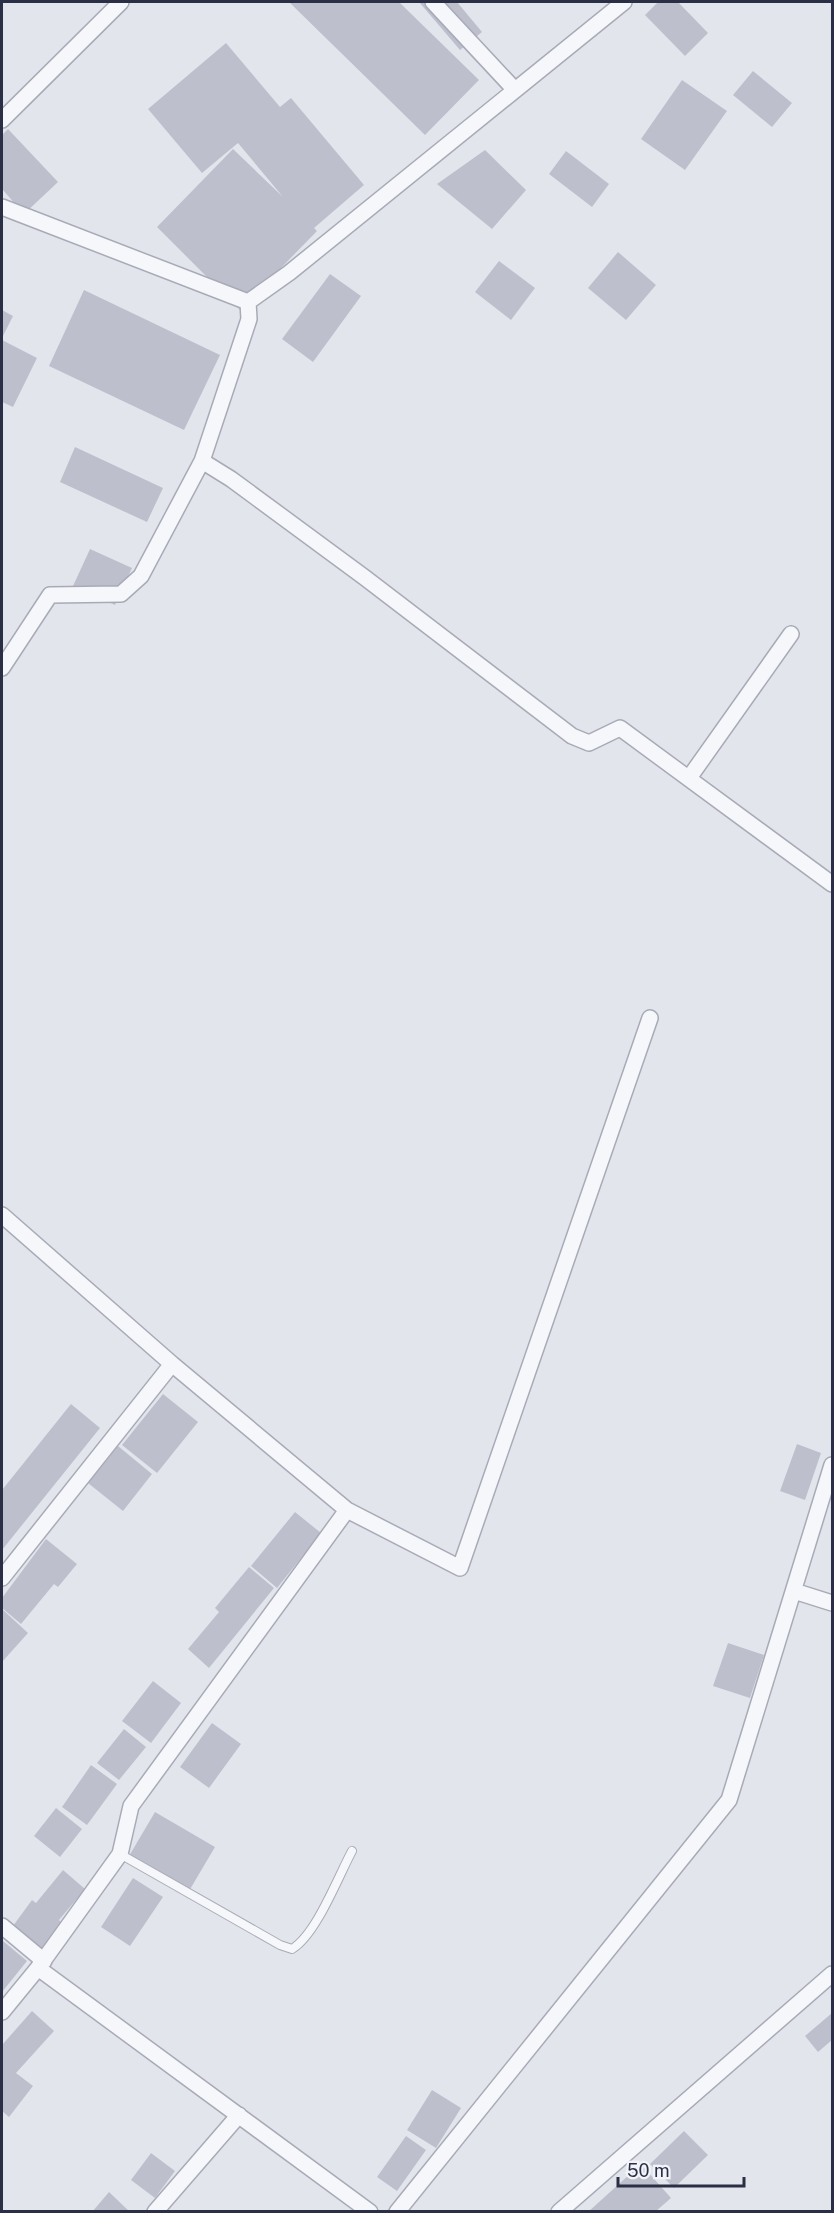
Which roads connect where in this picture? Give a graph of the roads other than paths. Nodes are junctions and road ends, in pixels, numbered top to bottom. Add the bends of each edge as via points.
1 (121, 2) edge
2 (434, 2) edge
3 (624, 2) edge
4 (515, 90) junction
5 (2, 120) edge
6 (2, 207) edge
7 (248, 302) junction
8 (201, 461) junction
9 (791, 634) dead end
10 (2, 668) edge
11 (689, 778) junction
12 (832, 884) edge
13 (650, 1018) dead end
14 (2, 1215) edge
15 (172, 1364) junction
16 (832, 1466) edge
17 (347, 1510) junction
18 (2, 1578) edge
19 (794, 1591) junction
20 (832, 1603) edge
21 (352, 1851) dead end
22 (120, 1854) junction
23 (2, 1926) edge
24 (41, 1965) junction
25 (832, 1974) edge
26 (2, 2012) edge
27 (239, 2115) junction
28 (155, 2211) edge
29 (370, 2211) edge
30 (397, 2211) edge
31 (559, 2211) edge

1 - 5 street
2 - 4 street
3 - 4 street
4 - 7 street
6 - 7 street
7 - 8 street via 249,319
8 - 10 street via 141,576 121,594 50,596
8 - 11 street via 364,577 572,736 589,743 620,728
9 - 11 street
11 - 12 street
13 - 17 street via 460,1568
14 - 15 street
15 - 17 street
15 - 18 street
16 - 19 street
17 - 22 street via 131,1806
19 - 20 street
19 - 30 street via 729,1800
21 - 22 lane via 311,1928 292,1949
22 - 24 street
23 - 24 street
24 - 26 street
24 - 27 street
25 - 31 street
27 - 28 street
27 - 29 street

